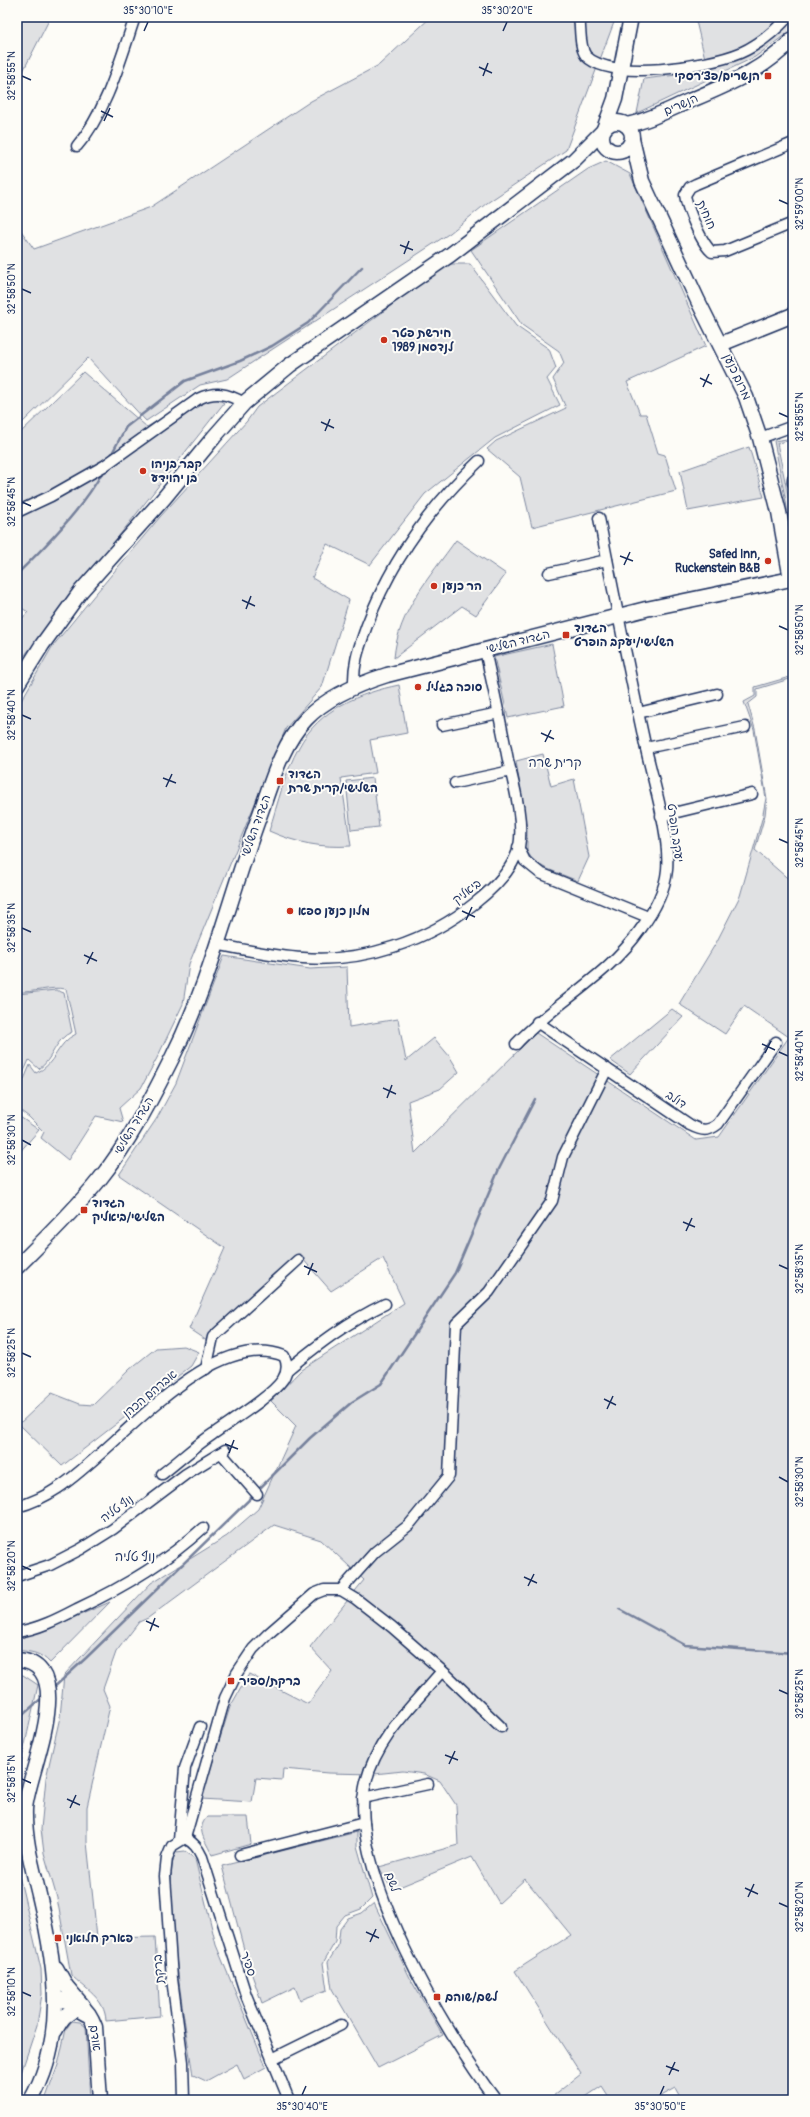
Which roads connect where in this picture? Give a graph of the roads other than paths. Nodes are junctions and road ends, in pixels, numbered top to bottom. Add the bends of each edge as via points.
1 (136, 17) edge
2 (579, 17) edge
3 (631, 17) edge
4 (788, 17) edge
5 (793, 40) edge
6 (621, 69) junction
7 (617, 91) junction
8 (603, 130) junction
9 (628, 131) junction
10 (793, 143) edge
11 (77, 146) dead end
12 (612, 150) junction
13 (574, 160) junction
14 (642, 181) junction
15 (793, 222) edge
16 (793, 315) edge
17 (721, 344) junction
18 (244, 404) junction
19 (793, 426) edge
20 (760, 438) junction
21 (480, 461) dead end
22 (793, 479) edge
23 (793, 483) edge
24 (17, 512) edge
25 (598, 518) dead end
26 (607, 560) junction
27 (549, 573) dead end
28 (792, 583) edge
29 (618, 617) junction
30 (485, 650) junction
31 (17, 685) edge
32 (354, 687) junction
33 (717, 694) dead end
34 (499, 713) junction
35 (638, 713) junction
36 (442, 725) dead end
37 (745, 727) dead end
38 (646, 748) junction
39 (511, 771) junction
40 (455, 783) dead end
41 (752, 794) dead end
42 (661, 816) junction
43 (518, 847) junction
44 (648, 917) junction
45 (216, 944) junction
46 (537, 1022) junction
47 (776, 1042) dead end
48 (516, 1044) dead end
49 (607, 1069) junction
50 (298, 1260) dead end
51 (17, 1267) edge
52 (385, 1304) dead end
53 (206, 1369) junction
54 (287, 1370) junction
55 (162, 1474) dead end
56 (257, 1494) dead end
57 (17, 1507) edge
58 (203, 1528) dead end
59 (17, 1576) edge
60 (341, 1590) junction
61 (17, 1632) edge
62 (17, 1660) edge
63 (17, 1667) edge
64 (442, 1671) junction
65 (48, 1682) junction
66 (501, 1727) dead end
67 (200, 1728) dead end
68 (428, 1784) dead end
69 (363, 1798) junction
70 (364, 1823) junction
71 (182, 1839) junction
72 (240, 1854) dead end
73 (53, 1961) junction
74 (56, 1999) junction
75 (89, 2013) junction
76 (341, 2025) dead end
77 (51, 2038) junction
78 (272, 2059) junction
79 (31, 2100) edge
80 (100, 2100) edge
81 (184, 2100) edge
82 (289, 2100) edge
83 (496, 2100) edge

1 - 11 street via 115,76 87,135
2 - 6 street via 586,56
3 - 6 street
4 - 6 street via 759,42 741,53 720,60 683,68
5 - 9 street, הנשרים via 774,57 744,77 650,118
6 - 7 street
7 - 8 street
7 - 9 street, מרום כנען via 618,111
8 - 9 street via 614,122
8 - 12 street via 602,142
8 - 13 street
9 - 12 street via 628,147
9 - 14 street, מרום כנען
10 - 15 street, חוחית via 696,184 690,187 685,195 705,244 712,252 725,251
12 - 13 street via 590,152
12 - 14 street, מרום כנען via 630,163
13 - 18 street via 415,281 387,297 290,365
14 - 17 street, מרום כנען
16 - 17 street
17 - 20 street, מרום כנען via 746,397
18 - 24 street via 228,395 208,394 104,466
18 - 31 street via 81,591
19 - 20 street
20 - 28 street, מרום כנען via 779,512
21 - 32 street via 457,482 427,518 389,573 378,595 355,659
22 - 23 street
25 - 26 street
26 - 27 street
26 - 29 street
28 - 29 street, הגדוד השלישי via 716,594
29 - 30 street, הגדוד השלישי
29 - 35 street, יעקב הופרט
30 - 32 street, הגדוד השלישי via 387,674
30 - 34 street, ביאליק
32 - 45 street, הגדוד השלישי via 328,701 305,720 284,752 240,868
33 - 35 street
34 - 36 street
34 - 39 street, ביאליק
35 - 38 street, יעקב הופרט
37 - 38 street
38 - 42 street, יעקב הופרט
39 - 40 street
39 - 43 street, ביאליק via 520,832
41 - 42 street
42 - 44 street, יעקב הופרט via 667,871 659,896
43 - 44 street via 525,861 540,873
43 - 45 street, ביאליק via 505,874 485,895 447,922 398,945 355,956 304,958 274,956
44 - 46 street, יעקב הופרט via 628,946 597,976
45 - 51 street, הגדוד השלישי via 187,1027 124,1144 99,1180
46 - 48 street, יעקב הופרט
46 - 49 street, דולב
47 - 49 street, דולב via 726,1114 710,1130 702,1131 690,1125
49 - 60 street via 563,1157 552,1201 489,1292 456,1324 449,1476 409,1525 375,1552
50 - 53 street via 213,1337
52 - 54 street via 352,1320
53 - 54 street, אברהם הכהן via 242,1352 256,1351 275,1352 284,1356 288,1362
53 - 57 street, אברהם הכהן via 174,1389 68,1481 39,1499
54 - 55 street via 282,1380 266,1395
56 - 59 street, נוף טליה via 223,1451 186,1474 113,1529 81,1549 50,1565
58 - 61 street via 183,1546 124,1584 63,1616
60 - 64 street via 392,1627
60 - 71 street via 324,1590 314,1594 268,1634 244,1661 225,1698
62 - 65 street via 32,1664
63 - 65 street
64 - 66 street
64 - 69 street, לשם via 384,1741 372,1764
65 - 73 street via 48,1711 28,1790 25,1828 28,1852
67 - 71 street via 185,1768
68 - 69 street
69 - 70 street, לשם
70 - 72 street
70 - 83 street, לשם via 372,1864 407,1952 438,2014
71 - 78 street, ספיר via 192,1841 202,1857 246,1995
71 - 81 street, ברקת via 172,1846 167,1858 165,1876 172,1979 183,2062
73 - 74 street
73 - 75 street via 66,1986
74 - 75 street, אודם via 71,2001
74 - 77 street
75 - 77 street via 77,2009 69,2012 61,2019
75 - 80 street, אודם via 95,2027
76 - 78 street
77 - 79 street via 42,2077
78 - 82 street, ספיר

